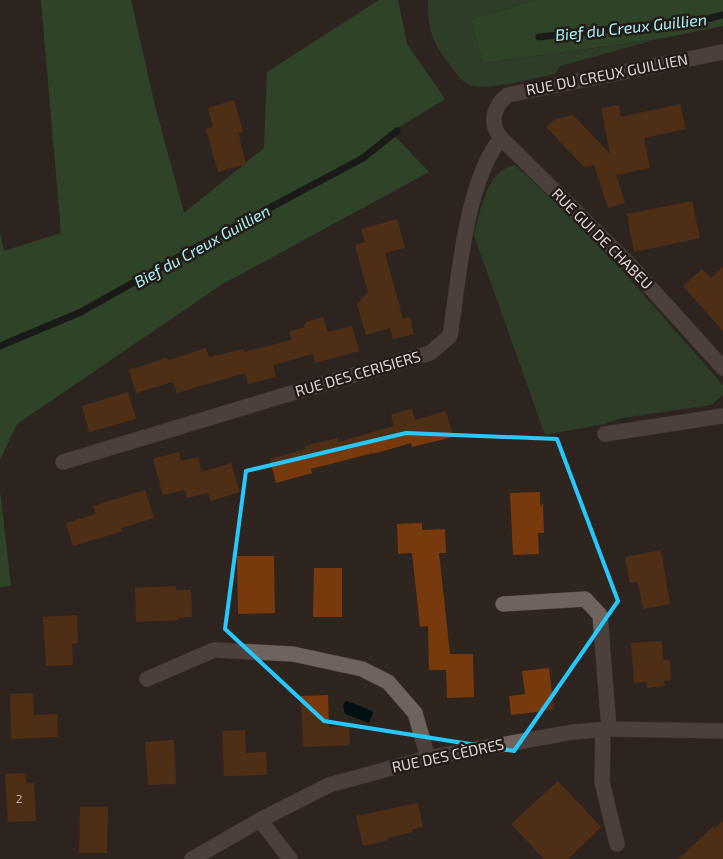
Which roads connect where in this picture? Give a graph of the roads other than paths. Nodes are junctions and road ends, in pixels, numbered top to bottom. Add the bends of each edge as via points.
1 (723, 52) edge
2 (501, 138) junction
3 (723, 368) edge
4 (723, 416) edge
5 (606, 434) dead end
6 (63, 462) dead end
7 (503, 604) dead end
8 (147, 679) dead end
9 (606, 729) junction
10 (723, 731) edge
11 (428, 758) junction
12 (260, 820) junction
13 (618, 844) dead end
14 (192, 859) edge
15 (290, 859) edge

1 - 2 street, RUE DU CREUX GUILLIEN via 508,95 500,100 493,123
2 - 3 street, RUE GUI DE CHABEU via 630,265
2 - 6 street, RUE DES CERISIERS via 482,171 466,231 450,336 430,353
4 - 5 street
7 - 9 street via 585,599 600,616
8 - 11 street via 214,650 293,654 362,669 388,682 415,713
9 - 10 street, RUE DES CÈDRES
9 - 11 street, RUE DES CÈDRES
9 - 13 street via 602,782
11 - 12 street, RUE DES CÈDRES via 328,785
12 - 14 street, RUE DES CÈDRES
12 - 15 street

